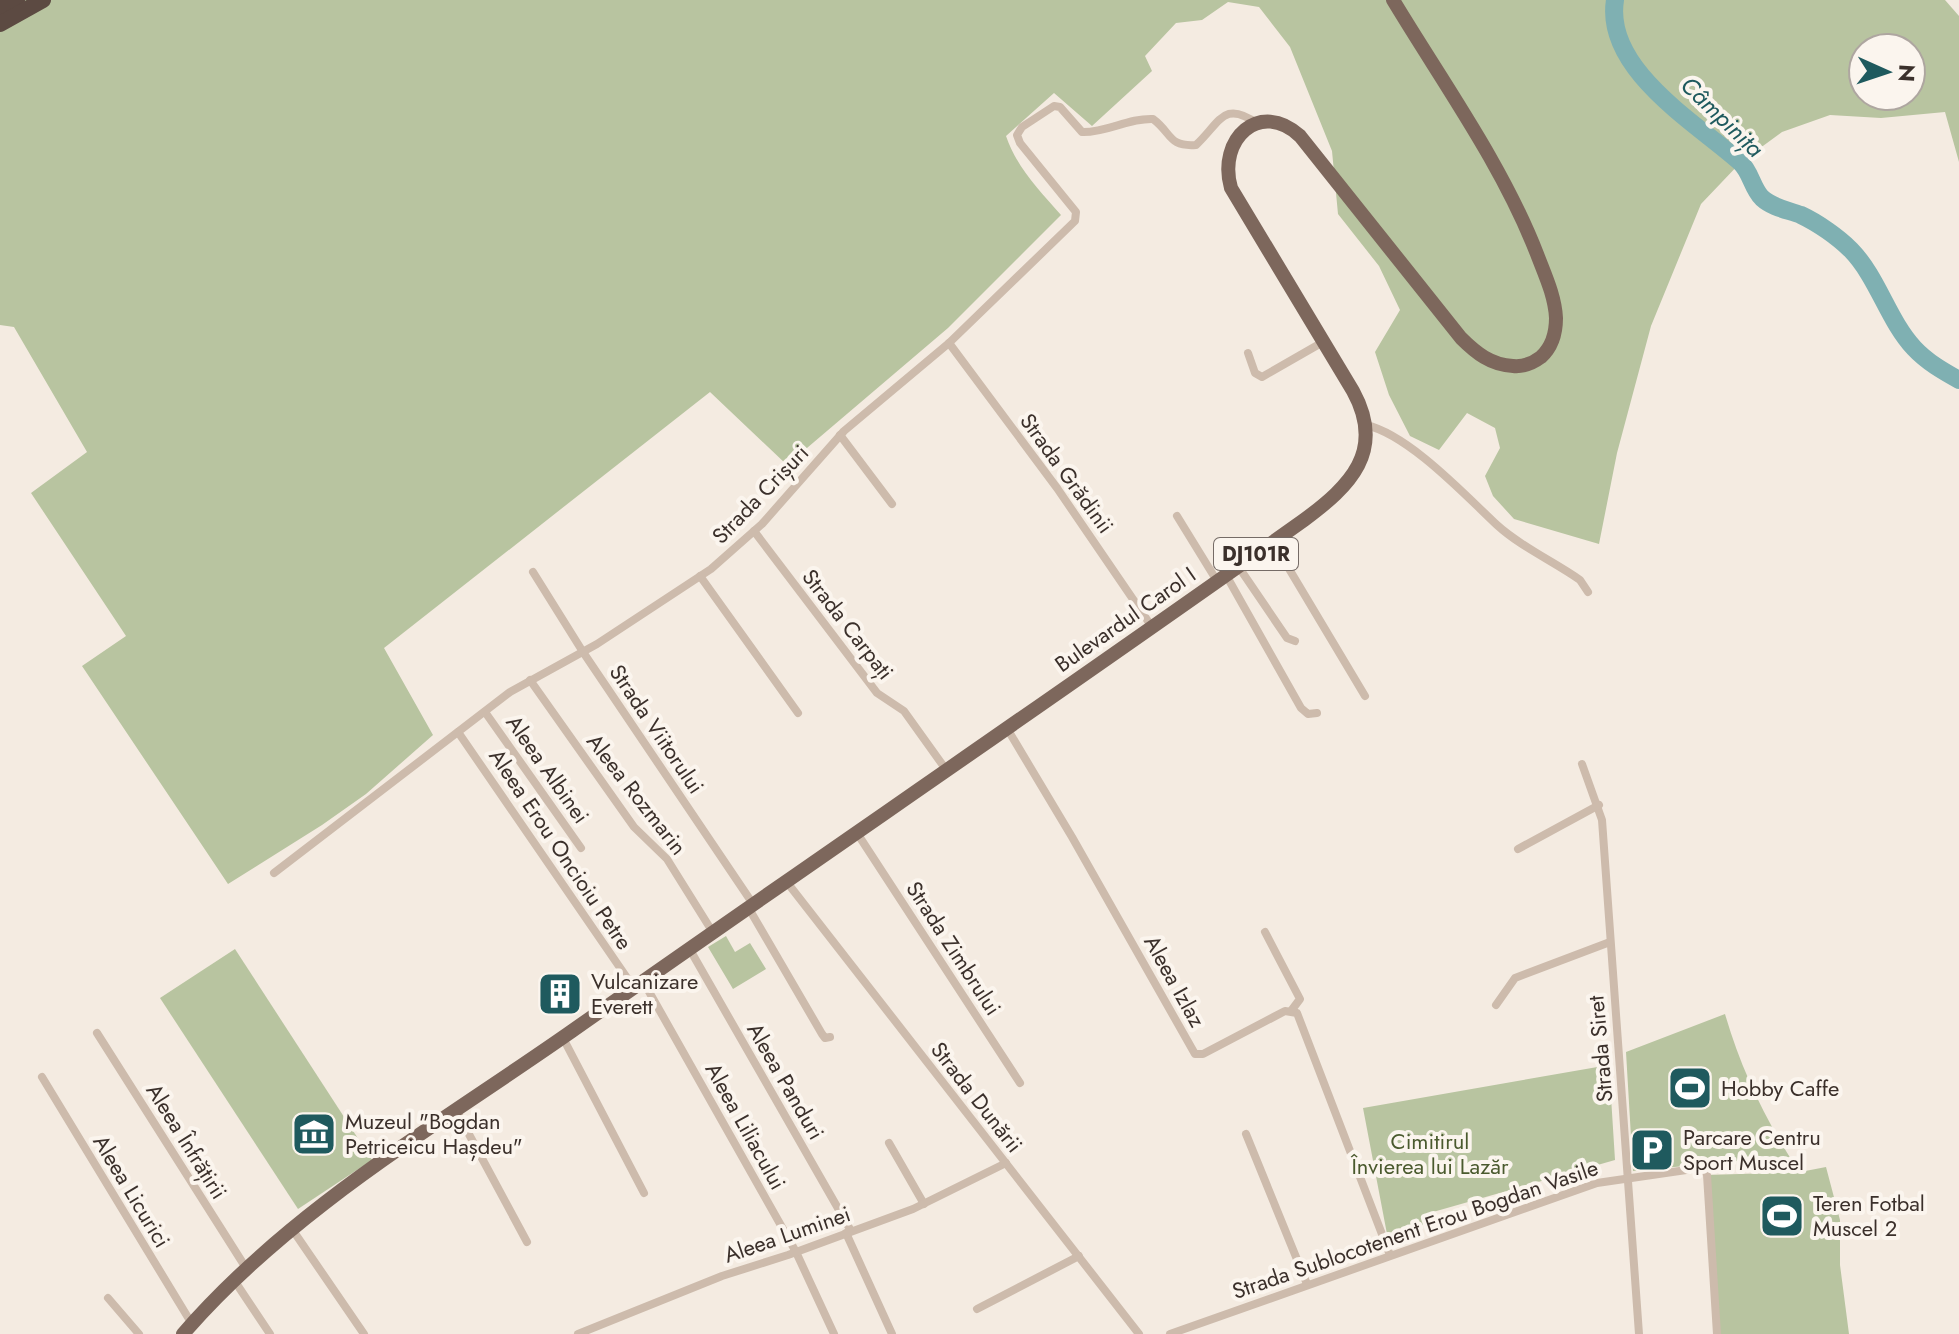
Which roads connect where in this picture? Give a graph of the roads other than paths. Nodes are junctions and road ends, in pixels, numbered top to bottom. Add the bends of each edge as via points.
1 (17, 0) edge
2 (43, 0) edge
3 (1393, 0) edge
4 (0, 9) edge
5 (0, 24) edge
6 (1258, 124) junction
7 (1323, 342) junction
8 (949, 343) junction
9 (1248, 353) dead end
10 (1366, 425) junction
11 (840, 435) junction
12 (892, 504) dead end
13 (1177, 516) dead end
14 (754, 531) junction
15 (1273, 542) junction
16 (533, 572) dead end
17 (1227, 574) junction
18 (700, 576) junction
19 (1588, 592) dead end
20 (1152, 627) junction
21 (1295, 641) dead end
22 (583, 652) junction
23 (530, 680) junction
24 (1365, 696) dead end
25 (485, 712) junction
26 (798, 713) dead end
27 (1317, 713) dead end
28 (1008, 730) junction
29 (458, 732) junction
30 (1582, 764) dead end
31 (947, 771) junction
32 (1599, 805) junction
33 (857, 833) junction
34 (581, 848) dead end
35 (1518, 849) dead end
36 (274, 873) dead end
37 (786, 881) junction
38 (751, 905) junction
39 (712, 931) junction
40 (1265, 932) dead end
41 (1610, 942) junction
42 (689, 948) junction
43 (639, 984) junction
44 (1496, 1005) dead end
45 (1291, 1011) junction
46 (97, 1033) dead end
47 (830, 1037) dead end
48 (563, 1038) junction
49 (42, 1077) dead end
50 (1020, 1083) dead end
51 (457, 1112) junction
52 (1246, 1134) dead end
53 (889, 1143) dead end
54 (1006, 1163) junction
55 (1629, 1177) junction
56 (644, 1193) dead end
57 (924, 1204) junction
58 (292, 1228) junction
59 (849, 1232) junction
60 (527, 1242) dead end
61 (796, 1252) junction
62 (1390, 1255) junction
63 (1079, 1256) junction
64 (246, 1268) junction
65 (234, 1280) junction
66 (1307, 1284) junction
67 (108, 1298) dead end
68 (977, 1309) dead end
69 (187, 1329) edge
70 (139, 1334) edge
71 (270, 1334) edge
72 (364, 1334) edge
73 (578, 1334) edge
74 (834, 1334) edge
75 (892, 1334) edge
76 (1139, 1334) edge
77 (1170, 1334) edge
78 (1639, 1334) edge
79 (1717, 1334) edge

1 - 4 highway
2 - 5 highway
3 - 6 main road via 1503,179 1528,231 1555,309 1554,334 1545,354 1528,364 1509,366 1473,349 1300,136 1284,125
6 - 7 main road via 1233,143 1227,163 1231,188
6 - 8 street, Strada Crișuri via 1236,112 1227,114 1196,145 1188,146 1174,143 1153,119 1082,132 1054,106 1018,131 1020,143 1076,212 1076,219
7 - 9 street via 1262,377 1255,373
7 - 10 main road
8 - 11 street, Strada Crișuri
8 - 20 street, Strada Grădinii
10 - 15 main road, Bulevardul Carol I / DJ101R via 1363,455 1347,483
10 - 19 street via 1406,446 1498,525 1580,580
11 - 12 street
11 - 14 street, Strada Crișuri
13 - 17 street
14 - 18 street, Strada Crișuri
14 - 31 street, Strada Carpați via 877,693 904,711
15 - 17 main road, Bulevardul Carol I / DJ101R
15 - 24 street
16 - 22 street, Strada Viitorului
17 - 20 main road, Bulevardul Carol I / DJ101R
17 - 21 street
17 - 27 street via 1301,708
18 - 22 street, Strada Crișuri
18 - 26 street
20 - 28 main road, Bulevardul Carol I / DJ101R
22 - 23 street, Strada Crișuri
22 - 38 street, Strada Viitorului
23 - 25 street, Strada Crișuri
23 - 39 street, Aleea Rozmarin via 634,827 662,851
25 - 29 street, Strada Crișuri
25 - 34 street, Aleea Albinei
28 - 31 main road, Bulevardul Carol I / DJ101R
28 - 45 street, Aleea Izlaz via 1195,1054
29 - 36 street, Strada Crișuri
29 - 43 street, Aleea Erou Oncioiu Petre
30 - 32 street, Strada Siret
31 - 33 main road, Bulevardul Carol I / DJ101R
32 - 35 street
32 - 41 street, Strada Siret
33 - 37 main road, Bulevardul Carol I / DJ101R
33 - 50 street, Strada Zimbrului
37 - 38 main road, Bulevardul Carol I / DJ101R
37 - 54 street, Strada Dunării
38 - 39 main road, Bulevardul Carol I / DJ101R
38 - 47 street, Strada Viitorului via 822,1034
39 - 42 main road, Bulevardul Carol I / DJ101R
40 - 45 street via 1300,999
41 - 44 street via 1515,978
41 - 55 street, Strada Siret
42 - 43 main road, Bulevardul Carol I / DJ101R
42 - 59 street, Aleea Panduri
43 - 48 main road, Bulevardul Carol I / DJ101R
43 - 61 street, Aleea Liliacului
45 - 62 street via 1300,1018
46 - 64 street, Aleea Înfrățirii
48 - 51 main road, Bulevardul Carol I / DJ101R
48 - 56 street
49 - 69 street, Aleea Licurici
51 - 58 main road, Bulevardul Carol I / DJ101R
51 - 60 street
52 - 66 street
53 - 57 street
54 - 57 street, Aleea Luminei
54 - 63 street, Strada Dunării
55 - 62 street, Strada Sublocotenent Erou Bogdan Vasile via 1597,1183
55 - 78 street, Strada Siret
55 - 79 street, Strada Sublocotenent Erou Bogdan Vasile via 1705,1170
57 - 59 street, Aleea Luminei
58 - 64 main road, Bulevardul Carol I / DJ101R
58 - 72 street
59 - 61 street, Aleea Luminei
59 - 75 street, Aleea Panduri
61 - 73 street, Aleea Luminei
61 - 74 street, Aleea Liliacului
62 - 66 street, Strada Sublocotenent Erou Bogdan Vasile
63 - 68 street
63 - 76 street, Strada Dunării
64 - 65 main road, Bulevardul Carol I / DJ101R
65 - 69 main road, Bulevardul Carol I / DJ101R
65 - 71 street
66 - 77 street, Strada Sublocotenent Erou Bogdan Vasile
67 - 70 street

